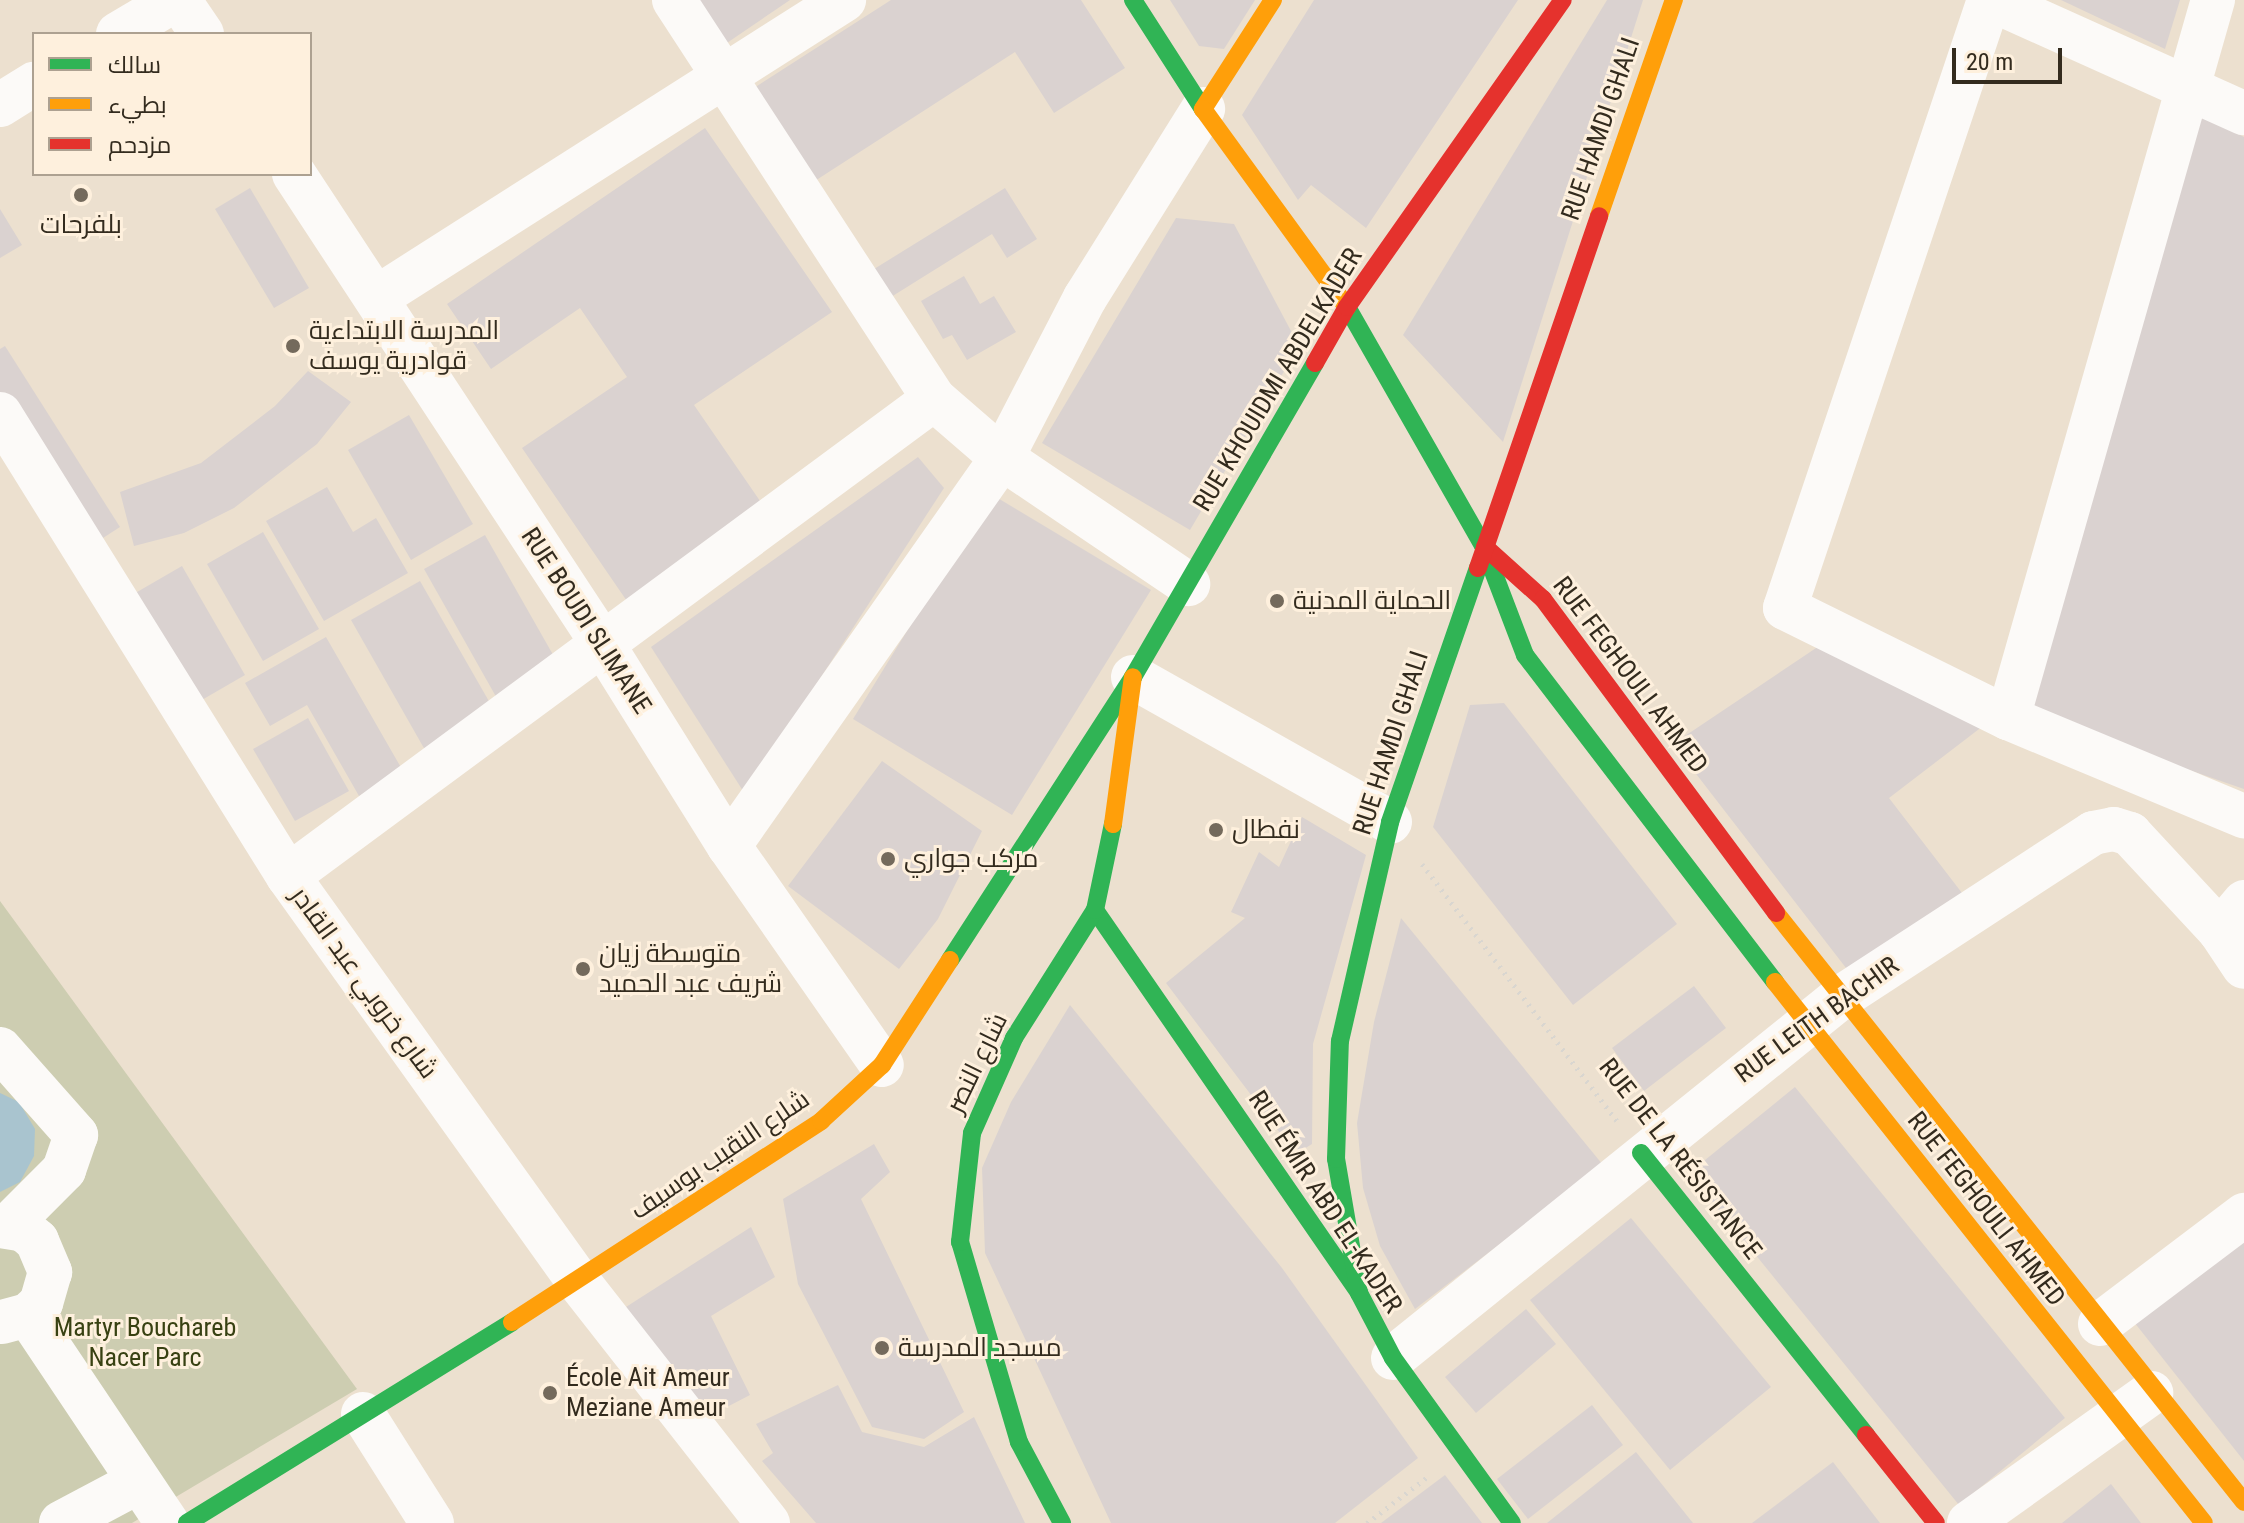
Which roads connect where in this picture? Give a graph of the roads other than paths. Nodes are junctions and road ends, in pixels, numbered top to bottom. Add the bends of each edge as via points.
1 (177, 0) edge
2 (674, 0) edge
3 (844, 0) edge
4 (1133, 0) edge
5 (1273, 0) edge
6 (1563, 0) edge
7 (1674, 0) edge
8 (1991, 0) edge
9 (2213, 0) edge
10 (121, 32) edge
11 (201, 32) edge
12 (725, 75) junction
13 (32, 85) edge
14 (2188, 87) junction
15 (0, 105) edge
16 (1203, 109) junction
17 (2244, 113) edge
18 (295, 176) edge
19 (376, 298) junction
20 (1347, 307) junction
21 (934, 399) junction
22 (0, 414) edge
23 (1002, 458) junction
24 (1483, 545) junction
25 (1188, 584) junction
26 (602, 643) junction
27 (1133, 677) junction
28 (2008, 718) junction
29 (2244, 816) edge
30 (1390, 822) junction
31 (729, 846) junction
32 (288, 876) junction
33 (1095, 910) junction
34 (2232, 917) edge
35 (2244, 967) edge
36 (1824, 1011) junction
37 (0, 1049) edge
38 (882, 1065) junction
39 (1641, 1153) junction
40 (2244, 1215) edge
41 (19, 1225) edge
42 (578, 1281) junction
43 (1359, 1293) junction
44 (14, 1318) edge
45 (2100, 1324) junction
46 (1393, 1358) junction
47 (2153, 1392) junction
48 (363, 1414) junction
49 (2119, 1419) junction
50 (138, 1482) junction
51 (2244, 1502) edge
52 (61, 1523) edge
53 (167, 1523) edge
54 (187, 1523) edge
55 (432, 1523) edge
56 (768, 1523) edge
57 (1062, 1523) edge
58 (1512, 1523) edge
59 (1936, 1523) edge
60 (1969, 1523) edge
61 (2204, 1523) edge

1 - 10 street
1 - 11 street
2 - 12 street
3 - 12 street
4 - 16 main road
5 - 16 main road
6 - 20 main road, RUE KHOUIDMI ABDELKADER
7 - 24 main road, RUE HAMDI GHALI
8 - 14 street
8 - 28 street via 1785,608
9 - 14 street
12 - 19 street
12 - 21 street
13 - 15 street
14 - 17 street
14 - 28 street
16 - 20 main road
16 - 23 street via 1085,298
18 - 19 street, RUE BOUDI SLIMANE
19 - 26 street, RUE BOUDI SLIMANE
20 - 24 main road
20 - 25 main road, RUE KHOUIDMI ABDELKADER
21 - 23 street
21 - 26 street
22 - 32 street, شارع خروبي عبد القادر
23 - 25 street
23 - 31 street
24 - 30 main road, RUE HAMDI GHALI
24 - 36 main road, RUE FEGHOULI AHMED via 1543,599
24 - 36 main road, RUE FEGHOULI AHMED via 1525,655
25 - 27 main road, RUE KHOUIDMI ABDELKADER
26 - 31 street, RUE BOUDI SLIMANE
26 - 32 street
27 - 30 street
27 - 33 main road, شارع النصر via 1114,821
27 - 38 main road, شلرع النقيب بوسيف
28 - 29 street
30 - 43 main road, RUE HAMDI GHALI via 1340,1041 1336,1159
31 - 38 street, RUE BOUDI SLIMANE
32 - 42 street, شارع خروبي عبد القادر
33 - 43 main road, RUE ÉMIR ABD EL-KADER
33 - 57 main road, شارع النصر via 1014,1038 972,1133 960,1242 1019,1442
34 - 35 street, RUE LEITH BACHIR
34 - 36 street, RUE LEITH BACHIR via 2130,834 2114,829 2093,833
36 - 39 street, RUE LEITH BACHIR
36 - 45 main road, RUE FEGHOULI AHMED
36 - 49 main road, RUE FEGHOULI AHMED
37 - 41 street via 76,1135 64,1170
38 - 42 main road, شلرع النقيب بوسيف via 821,1121
39 - 46 street, RUE LEITH BACHIR
39 - 59 main road, RUE DE LA RÉSISTANCE
40 - 45 street
41 - 44 street via 47,1255 48,1288
42 - 48 main road, شلرع النقيب بوسيف
42 - 56 street, شارع خروبي عبد القادر
43 - 46 main road, RUE ÉMIR ABD EL-KADER
44 - 50 street
45 - 47 main road, RUE FEGHOULI AHMED
46 - 58 main road, RUE ÉMIR ABD EL-KADER
47 - 49 street
47 - 51 main road, RUE FEGHOULI AHMED
48 - 54 main road, شلرع النقيب بوسيف
48 - 55 street
49 - 60 street
49 - 61 main road, RUE FEGHOULI AHMED
50 - 52 street
50 - 53 street

